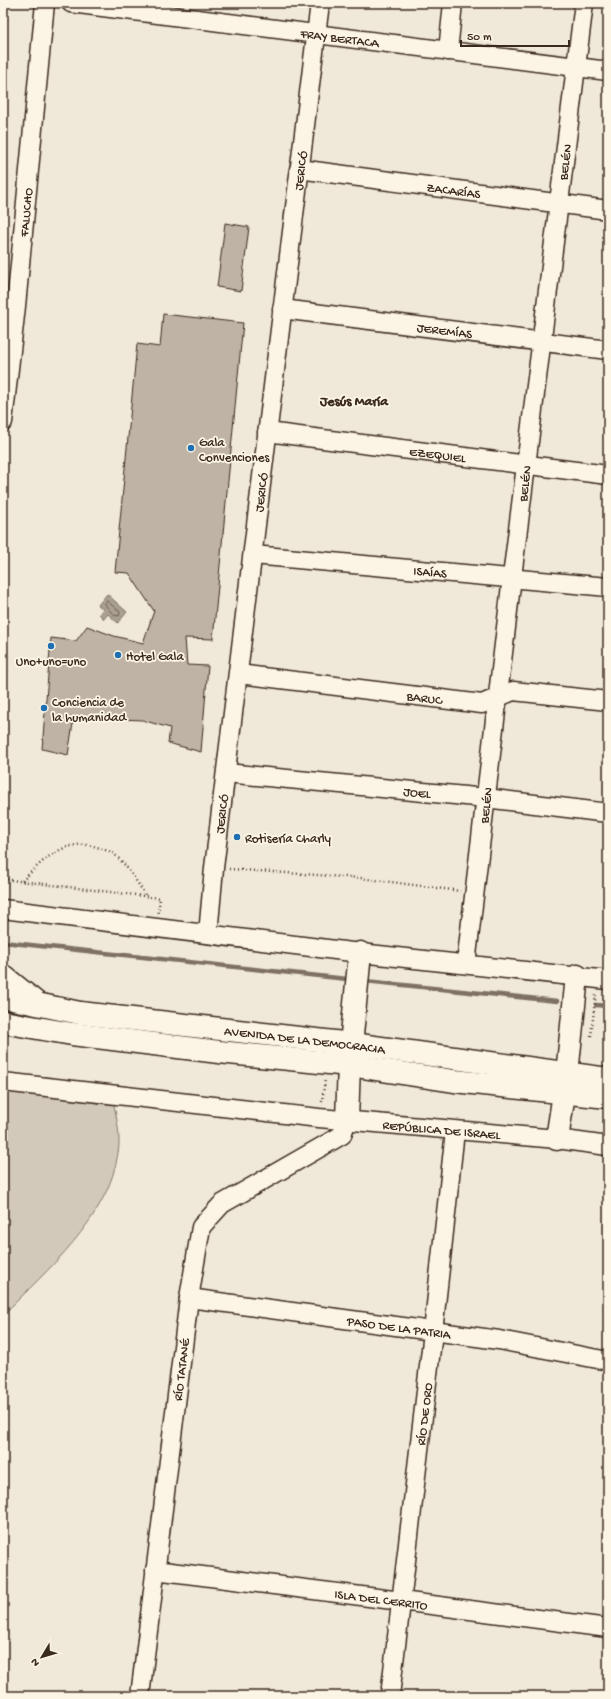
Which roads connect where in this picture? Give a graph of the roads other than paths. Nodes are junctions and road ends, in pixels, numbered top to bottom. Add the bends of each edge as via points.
1 (45, 3) edge
2 (71, 3) edge
3 (320, 3) edge
4 (453, 3) edge
5 (584, 3) edge
6 (316, 35) junction
7 (448, 51) junction
8 (576, 67) junction
9 (608, 71) edge
10 (299, 169) junction
11 (558, 204) junction
12 (608, 210) edge
13 (282, 309) junction
14 (541, 342) junction
15 (608, 350) edge
16 (3, 422) edge
17 (268, 432) junction
18 (526, 464) junction
19 (608, 475) edge
20 (253, 555) junction
21 (512, 577) junction
22 (608, 587) edge
23 (238, 674) junction
24 (497, 697) junction
25 (608, 701) edge
26 (226, 773) junction
27 (486, 798) junction
28 (608, 813) edge
29 (3, 909) edge
30 (208, 934) junction
31 (360, 953) junction
32 (466, 964) junction
33 (3, 976) edge
34 (577, 976) junction
35 (608, 980) edge
36 (3, 997) edge
37 (38, 1005) junction
38 (3, 1022) edge
39 (352, 1044) junction
40 (349, 1065) junction
41 (608, 1079) edge
42 (3, 1082) edge
43 (565, 1083) junction
44 (608, 1097) edge
45 (348, 1120) junction
46 (455, 1131) junction
47 (557, 1139) junction
48 (608, 1146) edge
49 (189, 1298) junction
50 (433, 1332) junction
51 (608, 1361) edge
52 (155, 1570) junction
53 (401, 1601) junction
54 (608, 1628) edge
55 (140, 1696) edge
56 (390, 1696) edge

1 - 16 street, FALUCHO
2 - 6 street, FRAY BERTACA
3 - 6 street, JERICÓ
4 - 7 street
5 - 8 street, BELÉN
6 - 7 street, FRAY BERTACA
6 - 10 street, JERICÓ
7 - 8 street, FRAY BERTACA
8 - 9 street, FRAY BERTACA
8 - 11 street, BELÉN
10 - 11 street, ZACARÍAS
10 - 13 street, JERICÓ
11 - 12 street, ZACARÍAS
11 - 14 street, BELÉN
13 - 14 street, JEREMÍAS
13 - 17 street, JERICÓ
14 - 15 street, JEREMÍAS
14 - 18 street, BELÉN
17 - 18 street, EZEQUIEL
17 - 20 street, JERICÓ
18 - 19 street, EZEQUIEL
18 - 21 street, BELÉN
20 - 21 street, ISAÍAS
20 - 23 street, JERICÓ
21 - 22 street, ISAÍAS
21 - 24 street, BELÉN
23 - 24 street, BARUC via 482,704
23 - 26 street, JERICÓ
24 - 25 street, BARUC via 513,691
24 - 27 street, BELÉN
26 - 27 street, JOEL
26 - 30 street, JERICÓ
27 - 28 street, JOEL
27 - 32 street, BELÉN
29 - 30 street
30 - 31 street
31 - 32 street
31 - 39 highway
32 - 34 street
33 - 37 highway
34 - 35 street
34 - 43 highway
36 - 37 highway, AVENIDA DE LA DEMOCRACIA
37 - 39 highway, AVENIDA DE LA DEMOCRACIA
38 - 40 highway, AVENIDA DE LA DEMOCRACIA via 72,1034
39 - 40 highway
39 - 43 highway, AVENIDA DE LA DEMOCRACIA
40 - 43 highway, AVENIDA DE LA DEMOCRACIA via 454,1081
40 - 45 highway
41 - 43 highway, AVENIDA DE LA DEMOCRACIA
42 - 45 street, REPÚBLICA DE ISRAEL via 275,1114
43 - 44 highway, AVENIDA DE LA DEMOCRACIA
43 - 47 highway
45 - 46 street, REPÚBLICA DE ISRAEL
45 - 49 street, RÍO TATANÉ via 342,1135 222,1204 201,1227
46 - 47 street, REPÚBLICA DE ISRAEL
46 - 50 street, RÍO DE ORO
47 - 48 street, REPÚBLICA DE ISRAEL
49 - 50 street, PASO DE LA PATRIA
49 - 52 street, RÍO TATANÉ
50 - 51 street, PASO DE LA PATRIA via 500,1340
50 - 53 street, RÍO DE ORO
52 - 53 street, ISLA DEL CERRITO
52 - 55 street, RÍO TATANÉ
53 - 54 street, ISLA DEL CERRITO
53 - 56 street, RÍO DE ORO

